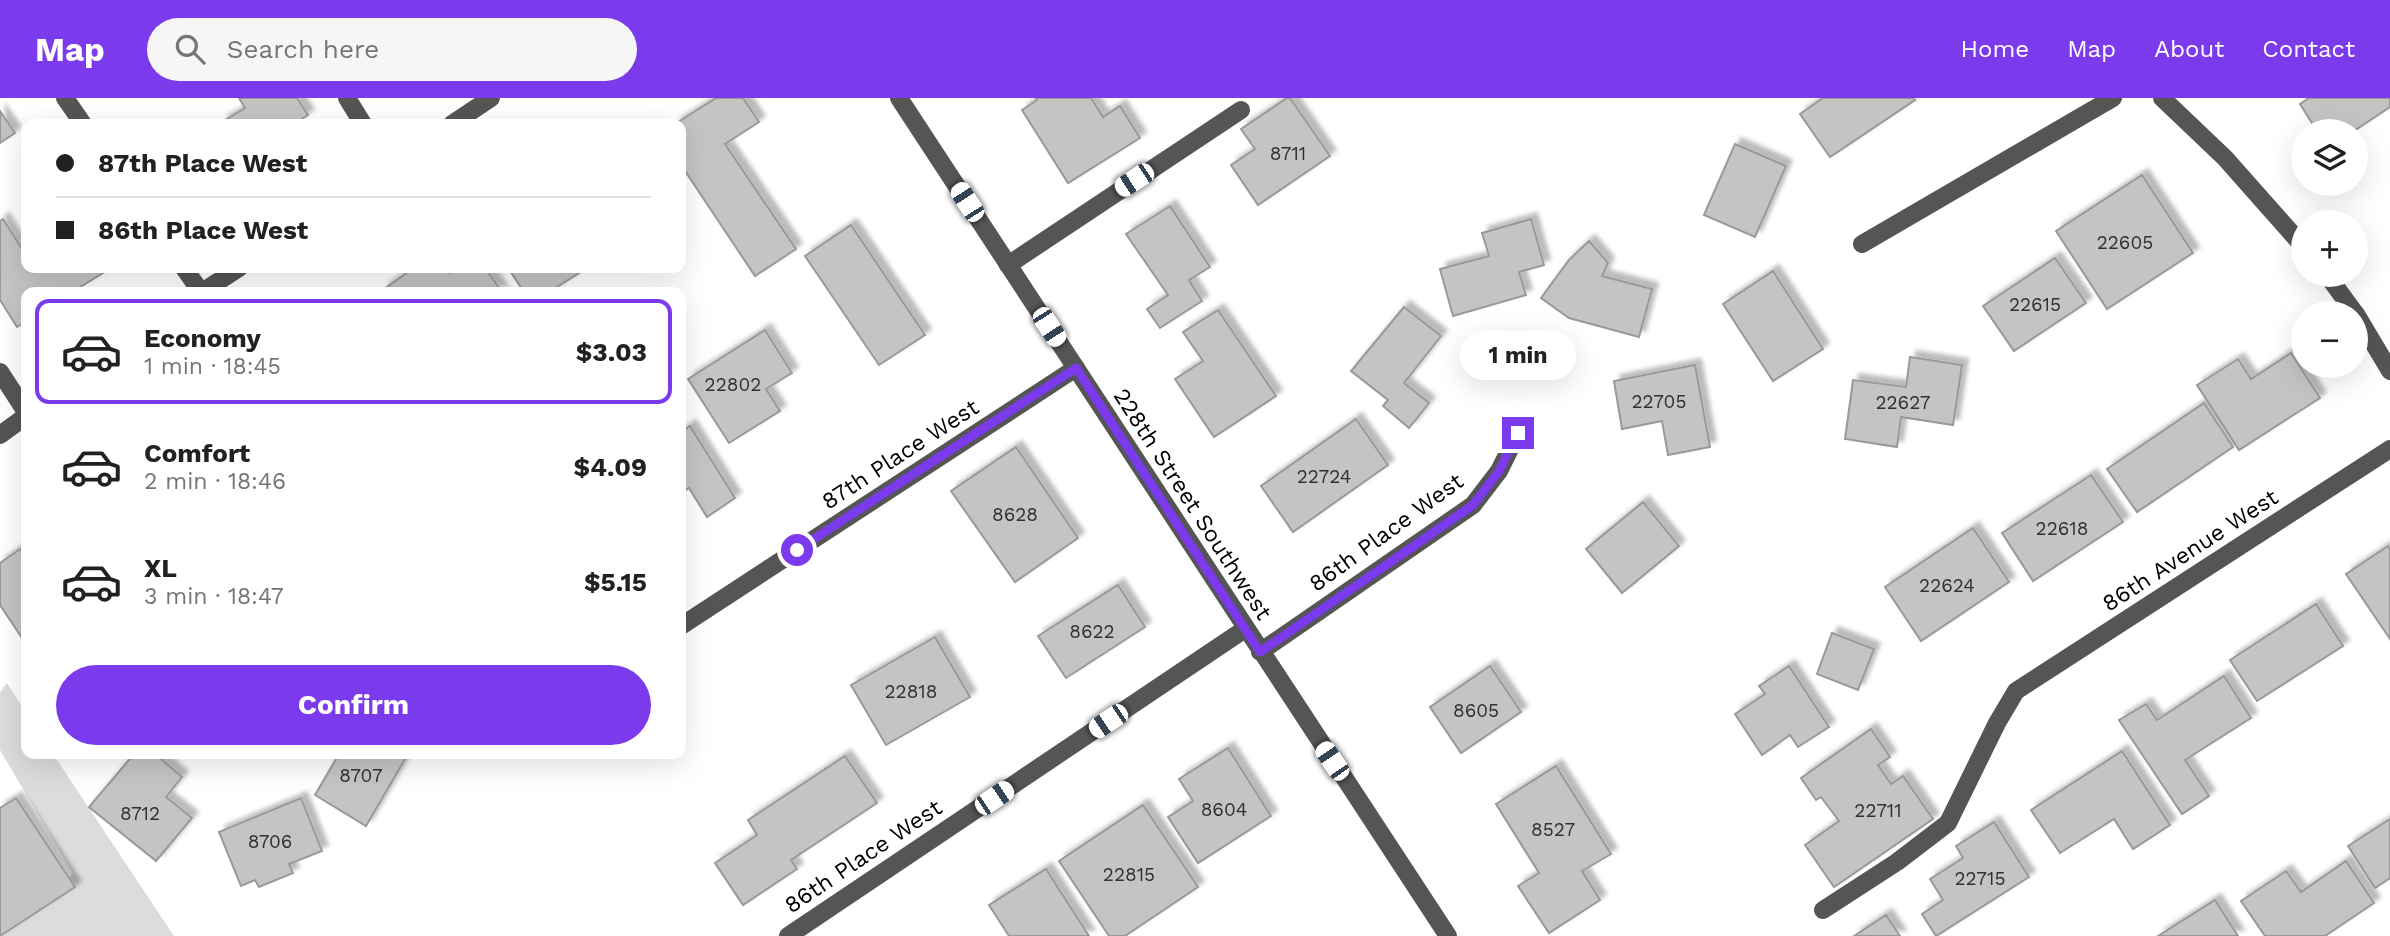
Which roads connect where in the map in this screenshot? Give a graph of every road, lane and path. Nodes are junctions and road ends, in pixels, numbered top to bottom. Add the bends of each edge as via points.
1 (65, 98) edge
2 (347, 98) edge
3 (491, 98) edge
4 (899, 98) edge
5 (2113, 98) edge
6 (2162, 98) edge
7 (1241, 110) dead end
8 (80, 119) edge
9 (360, 119) edge
10 (460, 119) edge
11 (2291, 232) edge
12 (1862, 244) dead end
13 (1008, 265) junction
14 (231, 273) edge
15 (210, 287) edge
16 (2368, 335) edge
17 (1076, 368) junction
18 (2390, 371) edge
19 (0, 372) edge
20 (21, 406) edge
21 (21, 418) edge
22 (1518, 433) dead end
23 (0, 435) edge
24 (2390, 449) edge
25 (686, 622) edge
26 (1245, 629) junction
27 (1260, 652) junction
28 (1823, 910) dead end
29 (788, 936) edge
30 (1448, 936) edge

1 - 8 street
2 - 9 street
3 - 10 street
4 - 13 street, 228th Street Southwest
5 - 12 street
6 - 11 street via 2225,158
7 - 13 street
13 - 17 street, 228th Street Southwest
14 - 15 street
16 - 18 street
17 - 25 street, 87th Place West
17 - 26 street, 228th Street Southwest
19 - 20 street
21 - 23 street
22 - 27 street, 86th Place West via 1499,471 1473,505
24 - 28 street, 86th Avenue West via 2016,691 1948,822
26 - 27 street, 228th Street Southwest
26 - 29 street, 86th Place West
27 - 30 street, 228th Street Southwest

